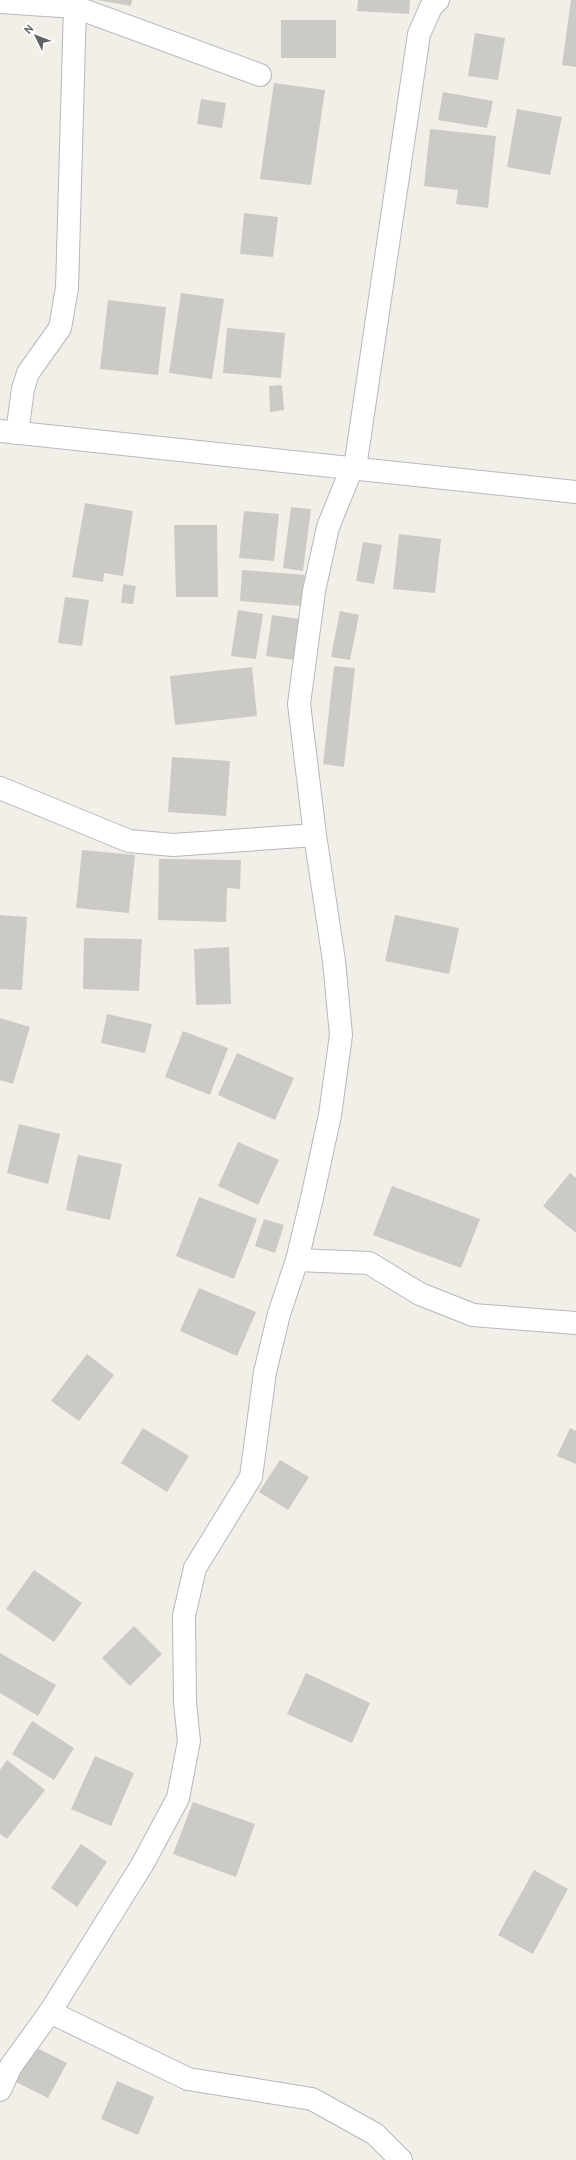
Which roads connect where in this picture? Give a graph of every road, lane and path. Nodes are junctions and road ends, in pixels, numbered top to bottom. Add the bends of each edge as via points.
1 (438, 0) edge
2 (0, 2) edge
3 (75, 7) junction
4 (260, 75) dead end
5 (8, 432) edge
6 (353, 468) junction
7 (576, 492) edge
8 (0, 788) edge
9 (315, 835) junction
10 (297, 1260) junction
11 (576, 1323) edge
12 (50, 2012) junction
13 (0, 2090) edge
14 (401, 2160) edge

1 - 6 street via 431,7 419,34
2 - 3 street
3 - 4 street
3 - 5 street via 67,288 60,328 28,373
5 - 6 street
6 - 7 street
6 - 9 street via 328,526 317,576 299,704
8 - 9 street via 129,841 173,845
9 - 10 street via 334,961 341,1035 330,1115
10 - 11 street via 369,1263 420,1294 473,1315
10 - 12 street via 265,1372 251,1477 195,1568 187,1602 184,1616 185,1702 189,1742 178,1798 142,1865
12 - 13 street via 11,2066
12 - 14 street via 188,2079 312,2099 375,2134

